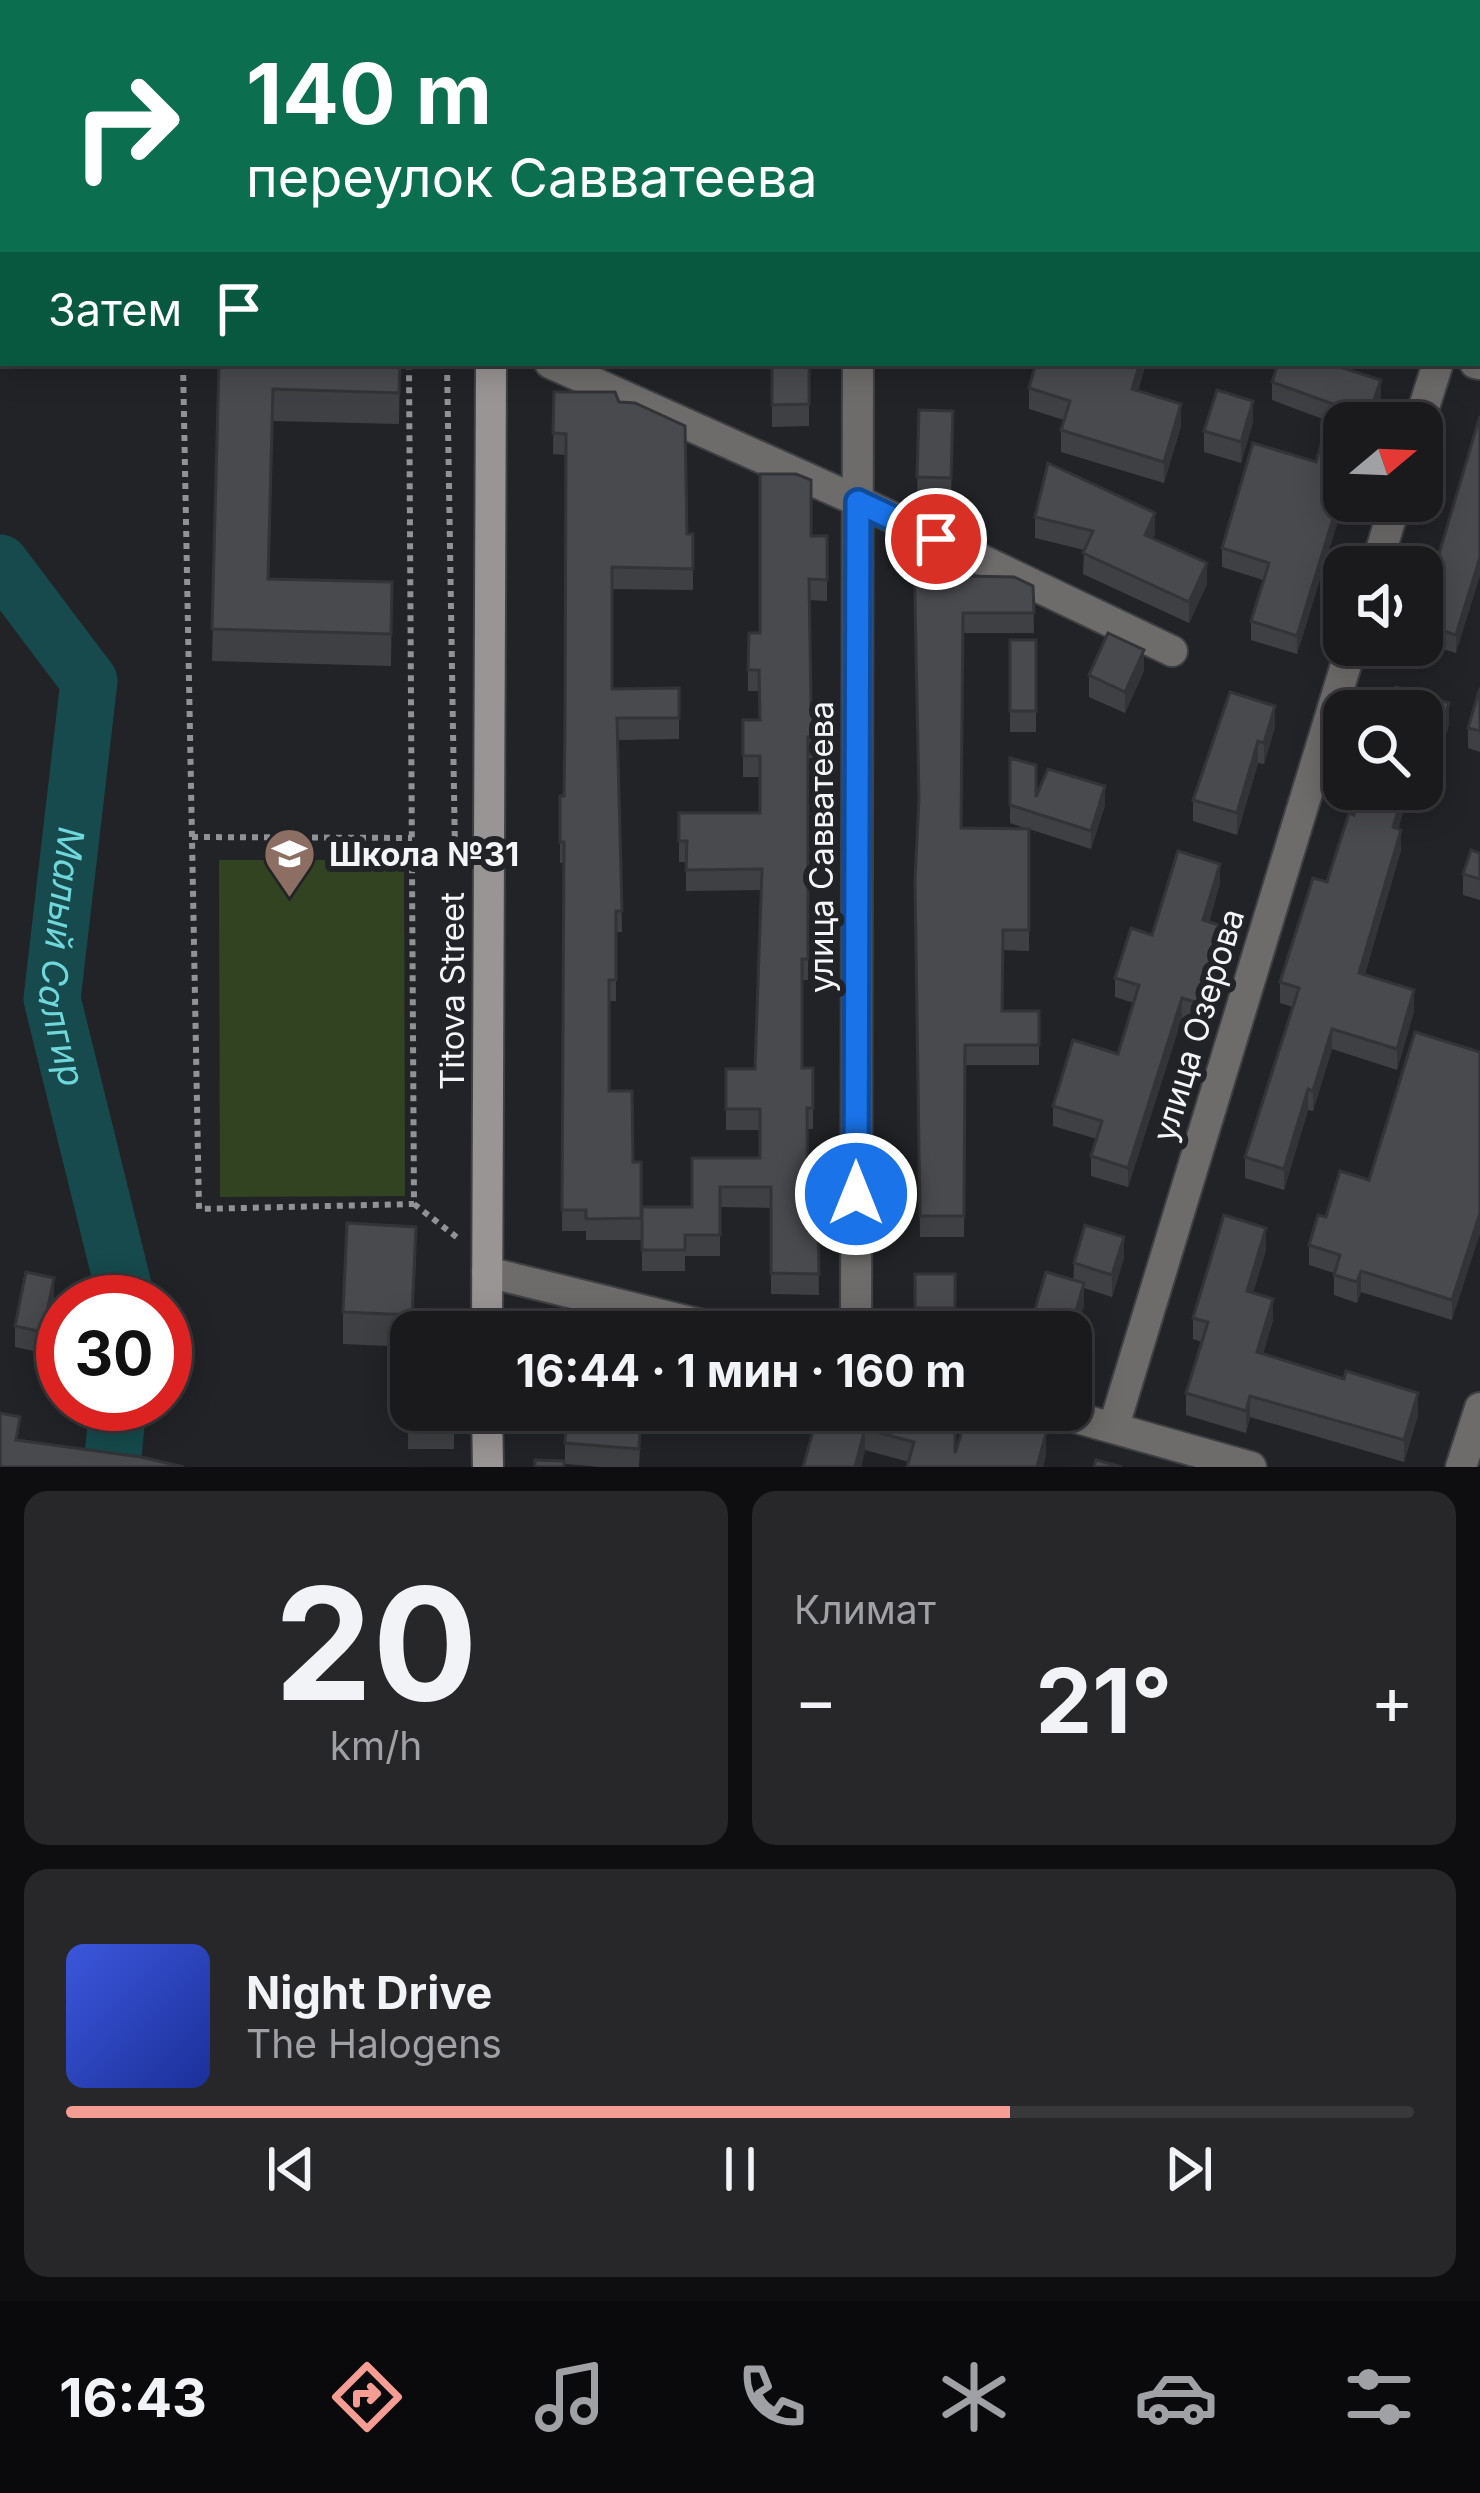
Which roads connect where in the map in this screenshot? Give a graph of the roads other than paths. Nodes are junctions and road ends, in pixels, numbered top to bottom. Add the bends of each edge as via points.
1 (491, 366) edge
2 (557, 366) edge
3 (857, 366) edge
4 (1437, 366) edge
5 (1426, 402) edge
6 (858, 502) junction
7 (1172, 652) dead end
8 (1346, 666) edge
9 (487, 1272) junction
10 (487, 1311) edge
11 (646, 1311) edge
12 (856, 1311) edge
13 (1480, 1408) edge
14 (1092, 1421) edge
15 (1114, 1426) junction
16 (488, 1431) edge
17 (488, 1467) edge
18 (1251, 1467) edge
19 (1461, 1467) edge

1 - 9 main road, Titova Street
2 - 6 street
3 - 6 street, улица Савватеева
4 - 5 street
6 - 7 street
6 - 12 street, улица Савватеева
8 - 15 street, улица Озерова
9 - 10 main road, Titova Street
9 - 11 street
13 - 19 street
14 - 15 street
15 - 18 street
16 - 17 main road

